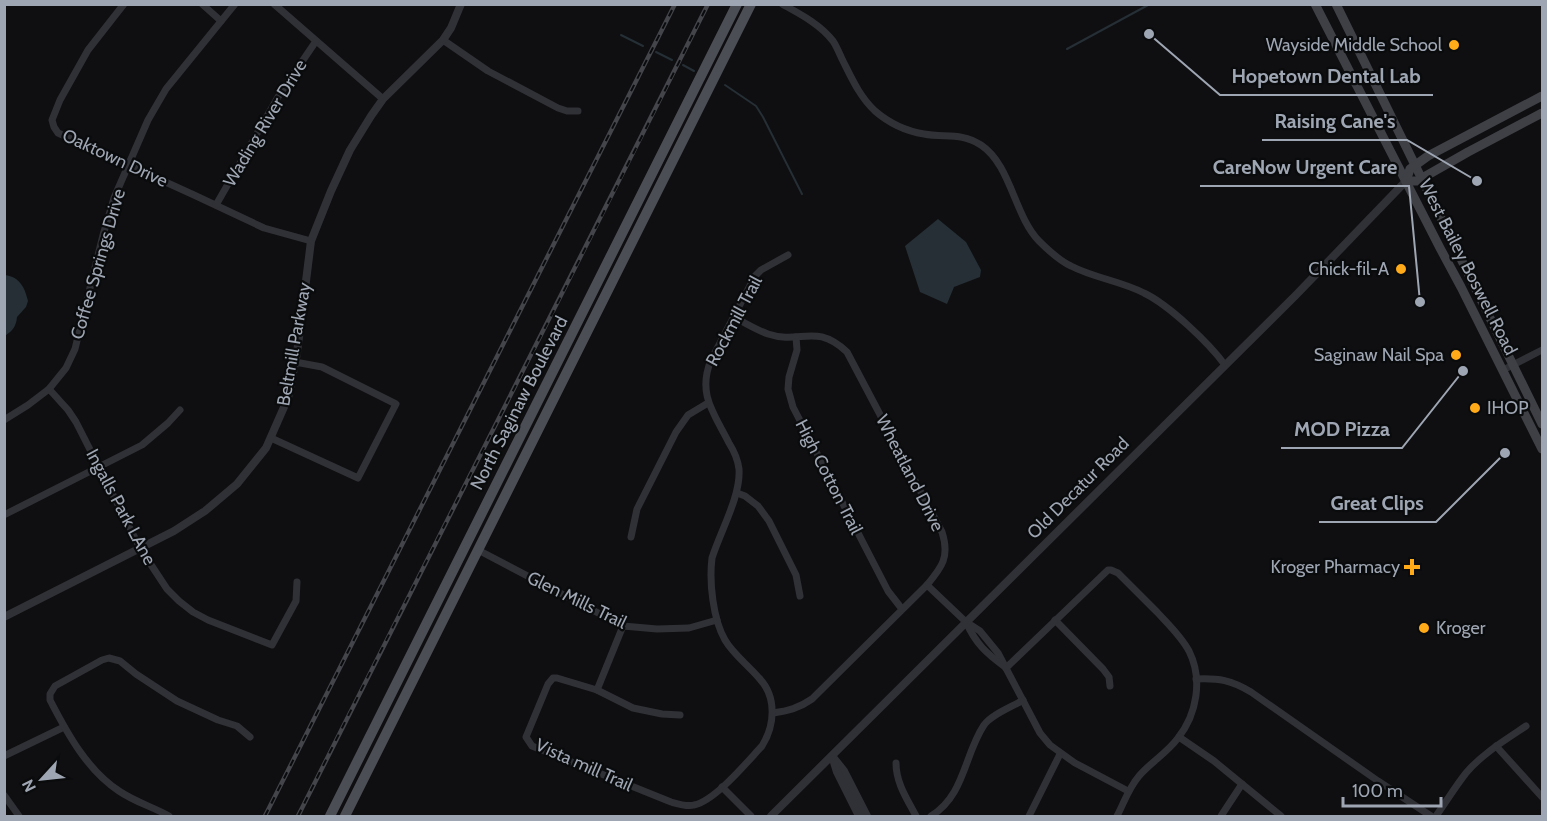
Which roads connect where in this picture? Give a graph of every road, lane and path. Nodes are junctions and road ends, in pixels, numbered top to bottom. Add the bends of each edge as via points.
1 (124, 4) edge
2 (202, 4) edge
3 (235, 4) edge
4 (274, 4) edge
5 (462, 4) edge
6 (737, 4) edge
7 (751, 4) edge
8 (782, 4) edge
9 (1315, 4) edge
10 (1336, 4) edge
11 (221, 21) junction
12 (442, 40) junction
13 (316, 41) junction
14 (1358, 49) junction
15 (1342, 57) junction
16 (1542, 96) edge
17 (383, 99) junction
18 (1526, 104) junction
19 (578, 111) dead end
20 (1542, 113) edge
21 (1532, 118) junction
22 (129, 165) junction
23 (1415, 165) junction
24 (1421, 178) junction
25 (1406, 182) junction
26 (216, 205) junction
27 (312, 241) junction
28 (788, 255) dead end
29 (734, 317) junction
30 (796, 337) junction
31 (1542, 350) edge
32 (295, 362) junction
33 (1225, 365) junction
34 (1513, 365) junction
35 (1503, 370) junction
36 (49, 389) junction
37 (708, 403) junction
38 (180, 410) dead end
39 (4, 420) edge
40 (1542, 424) edge
41 (271, 438) junction
42 (1542, 449) edge
43 (100, 467) junction
44 (737, 492) junction
45 (4, 515) edge
46 (631, 537) dead end
47 (140, 548) junction
48 (478, 550) junction
49 (297, 582) dead end
50 (927, 585) junction
51 (800, 596) dead end
52 (902, 609) junction
53 (4, 617) edge
54 (717, 620) junction
55 (1055, 620) junction
56 (966, 622) junction
57 (623, 626) junction
58 (1006, 668) junction
59 (1196, 679) junction
60 (1110, 686) dead end
61 (597, 690) junction
62 (1023, 700) junction
63 (773, 712) junction
64 (680, 715) dead end
65 (1526, 726) dead end
66 (64, 728) junction
67 (250, 737) dead end
68 (1179, 737) junction
69 (1496, 746) junction
70 (1060, 754) junction
71 (4, 756) edge
72 (832, 756) junction
73 (896, 763) dead end
74 (1242, 784) junction
75 (722, 787) junction
76 (1128, 791) junction
77 (4, 795) edge
78 (1542, 797) edge
79 (19, 816) edge
80 (169, 816) edge
81 (330, 816) edge
82 (345, 816) edge
83 (752, 816) edge
84 (771, 816) edge
85 (859, 816) edge
86 (867, 816) edge
87 (916, 816) edge
88 (931, 816) edge
89 (1029, 816) edge
90 (1116, 816) edge
91 (1221, 816) edge
92 (1281, 816) edge
93 (1431, 816) edge
94 (1436, 816) edge

1 - 22 street, Oaktown Drive via 88,50 52,120 58,133
2 - 11 street
3 - 11 street, Coffee Springs Drive
4 - 13 street
5 - 12 street, Beltmill Parkway
6 - 81 main road, North Saginaw Boulevard
7 - 48 main road, North Saginaw Boulevard
8 - 33 street via 803,15 834,43 859,92 884,118 903,129 966,137 984,147 998,164 1038,240 1070,266 1146,293 1215,350
9 - 15 main road, West Bailey Boswell Road
10 - 14 main road, West Bailey Boswell Road
11 - 22 street, Coffee Springs Drive via 166,89
12 - 17 street, Beltmill Parkway
12 - 19 street via 488,71 558,108
13 - 17 street
13 - 26 street, Wading River Drive via 278,97
14 - 15 main road
14 - 23 main road, West Bailey Boswell Road
15 - 25 main road, West Bailey Boswell Road
16 - 18 main road
17 - 27 street, Beltmill Parkway via 350,150
18 - 21 main road
18 - 23 main road
20 - 21 main road
21 - 24 main road
22 - 26 street, Oaktown Drive
22 - 36 street, Coffee Springs Drive via 103,235 75,349
23 - 24 main road, West Bailey Boswell Road
23 - 25 main road, Old Decatur Road
24 - 25 main road
24 - 34 main road, West Bailey Boswell Road
25 - 33 street, Old Decatur Road
25 - 35 main road, West Bailey Boswell Road
26 - 27 street, Oaktown Drive via 264,228
27 - 32 street, Beltmill Parkway
28 - 29 street, Rockmill Trail via 755,276
29 - 30 street, Wheatland Drive via 768,334
29 - 37 street, Rockmill Trail via 707,370
30 - 50 street, Wheatland Drive via 829,338 852,361 942,532 945,558
30 - 52 street, High Cotton Trail via 788,389 793,407 888,591
31 - 34 street
32 - 41 street, Beltmill Parkway via 288,398
32 - 41 street via 322,367 396,404 358,478
33 - 56 street, Old Decatur Road
34 - 35 street
34 - 40 main road, West Bailey Boswell Road
35 - 42 main road, West Bailey Boswell Road
36 - 39 street, Coffee Springs Drive
36 - 43 street, Ingalls Park LAne via 76,422
37 - 44 street, Rockmill Trail via 737,460
37 - 46 street via 688,415 676,432 637,509
38 - 43 street via 142,445
41 - 47 street, Beltmill Parkway via 237,484 205,511
43 - 45 street
43 - 47 street, Ingalls Park LAne
44 - 51 street via 758,506 768,521 796,575
44 - 54 street, Rockmill Trail via 712,558
47 - 49 street, Ingalls Park LAne via 167,589 193,612 272,645 296,601
47 - 53 street, Beltmill Parkway
48 - 57 street, Glen Mills Trail
48 - 82 main road, North Saginaw Boulevard
50 - 52 street, Wheatland Drive
50 - 56 street
52 - 63 street, Wheatland Drive via 812,699 799,708
54 - 57 street, Glen Mills Trail via 689,628
54 - 63 street, Rockmill Trail via 726,642 762,680
55 - 58 street
55 - 59 street via 1111,570 1179,637 1189,651
55 - 60 street via 1103,669
56 - 58 street via 974,639
56 - 72 street, Old Decatur Road
57 - 61 street
58 - 62 street
59 - 68 street via 1193,710
59 - 93 street via 1214,678 1238,684
61 - 64 street via 633,708
61 - 75 street, Vista mill Trail via 553,678 526,737 532,746 689,806 708,800
62 - 70 street via 1040,733
62 - 88 street via 985,724 955,789
63 - 75 street via 762,746
65 - 69 street
66 - 67 street via 50,700 55,686 109,658 120,661 177,701 237,726
66 - 71 street
66 - 80 street via 98,773 119,792
68 - 74 street
68 - 76 street
69 - 78 street
69 - 94 street via 1467,772
70 - 76 street
70 - 89 street
72 - 84 street, Old Decatur Road
72 - 85 street
72 - 86 street
73 - 87 street via 899,783
74 - 91 street
74 - 92 street
75 - 83 street
76 - 90 street
77 - 79 street

